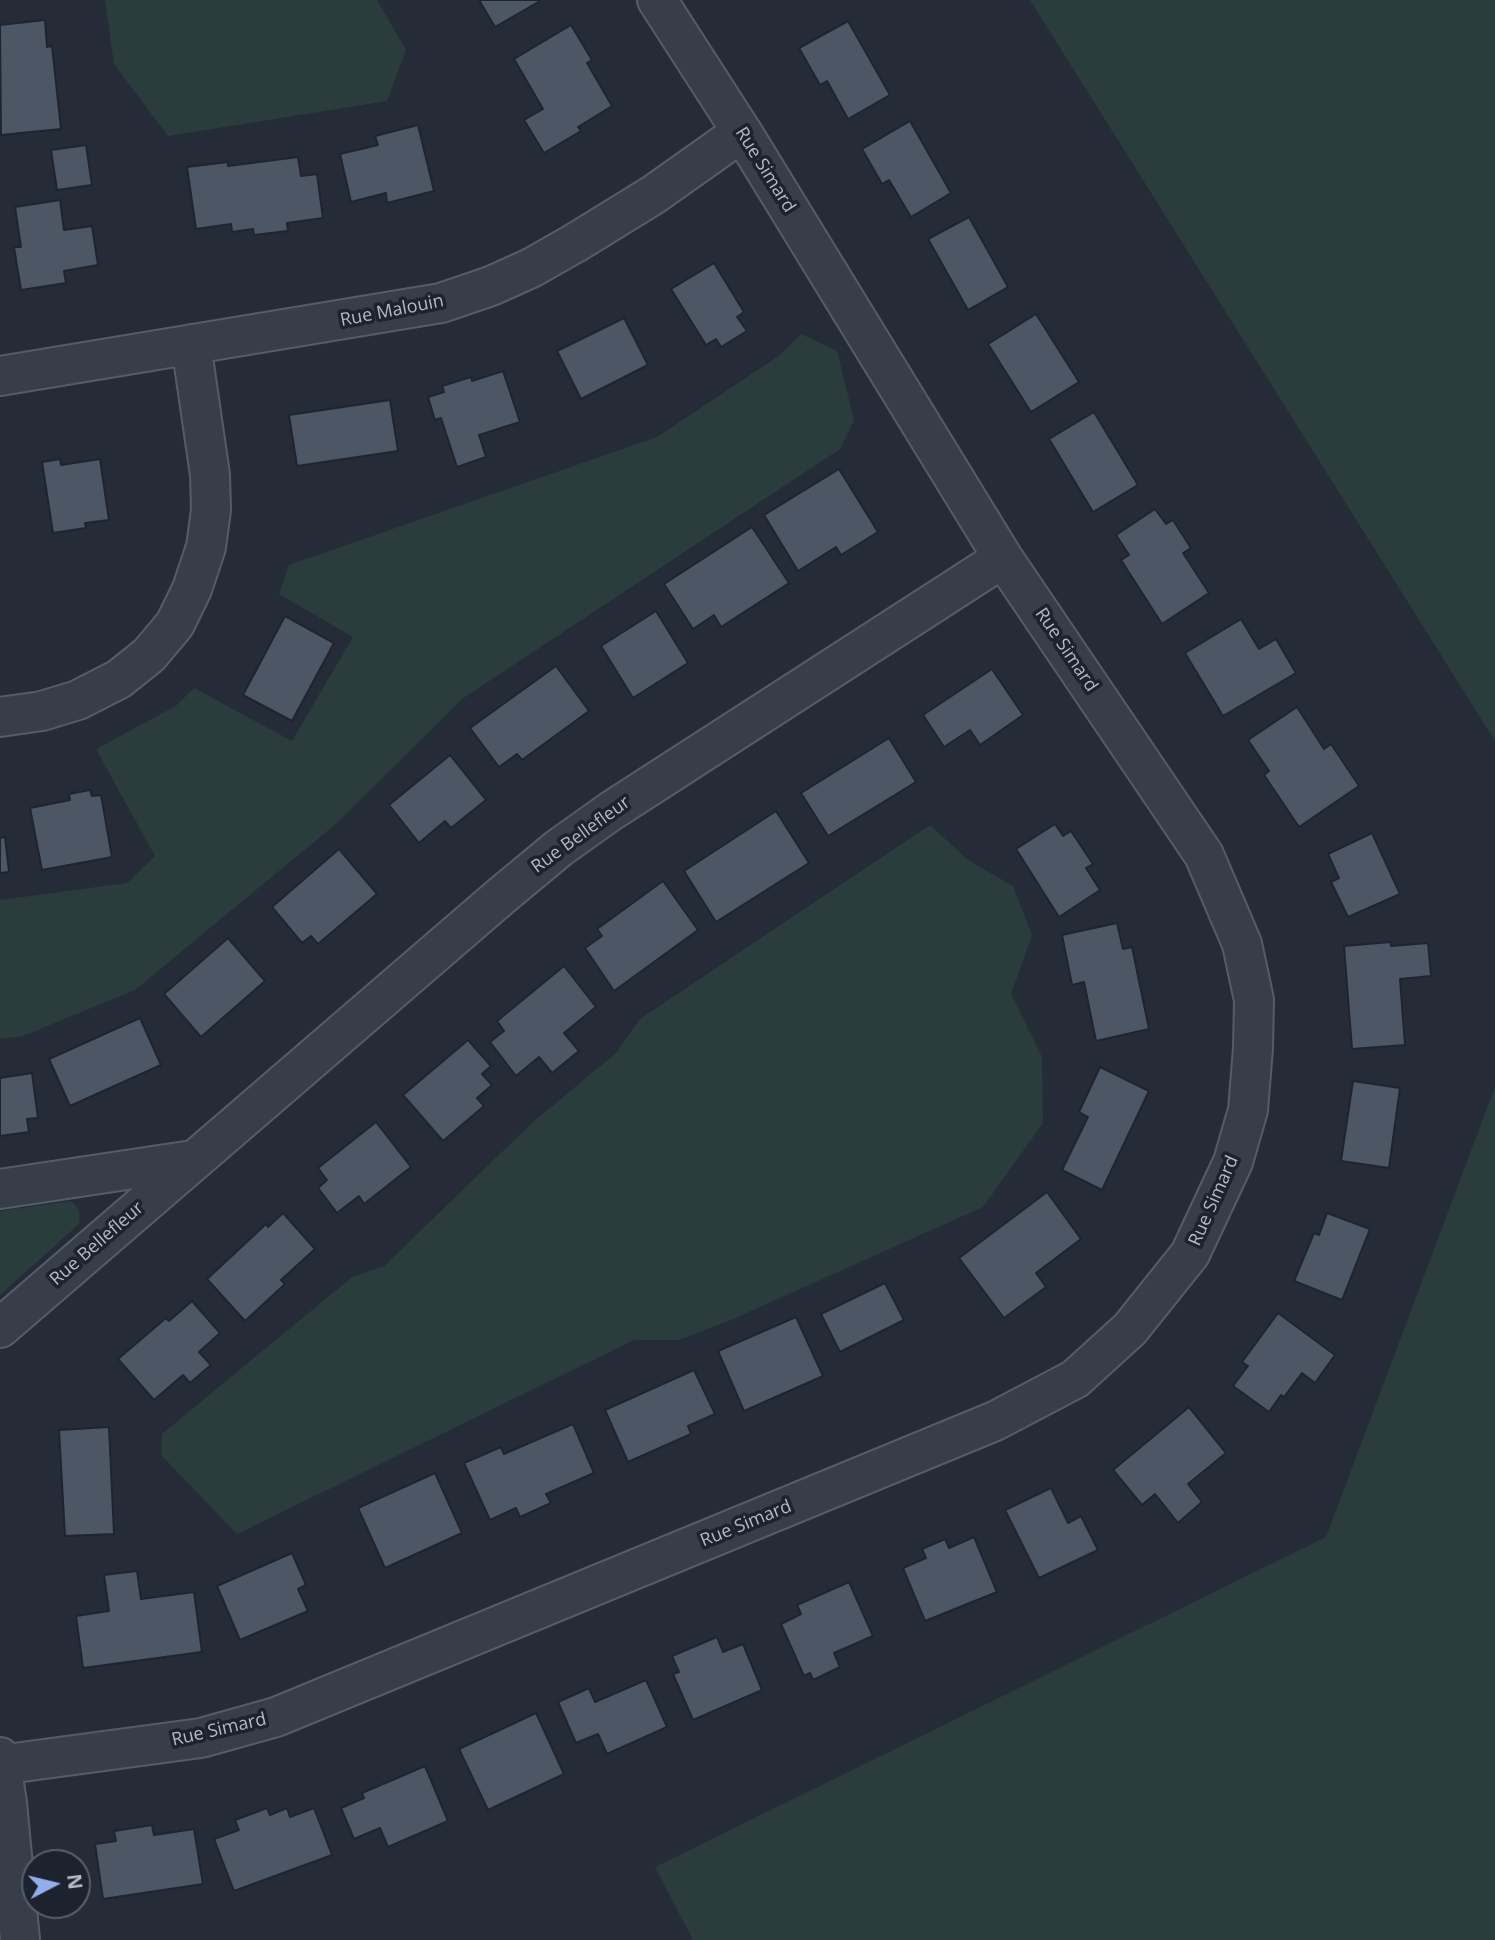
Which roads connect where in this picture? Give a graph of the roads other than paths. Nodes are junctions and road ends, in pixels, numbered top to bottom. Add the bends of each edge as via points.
1 (657, 0) edge
2 (741, 132) junction
3 (191, 344) junction
4 (0, 376) edge
5 (1003, 558) junction
6 (0, 717) edge
7 (193, 1160) junction
8 (0, 1189) edge
9 (0, 1328) edge
10 (0, 1762) edge
11 (20, 1940) edge

1 - 2 street, Rue Simard
2 - 3 street, Rue Malouin via 642,202 531,268 491,286 441,303
2 - 5 street, Rue Simard
3 - 4 street, Rue Malouin
3 - 6 street via 211,510 202,558 175,624 149,655 78,700
5 - 7 street, Rue Bellefleur via 559,848
5 - 10 street, Rue Simard via 1204,855 1242,944 1254,1000 1248,1110 1233,1162 1190,1254 1130,1329 1075,1379 995,1422 276,1717 201,1738
7 - 8 street
7 - 9 street, Rue Bellefleur
10 - 11 street

